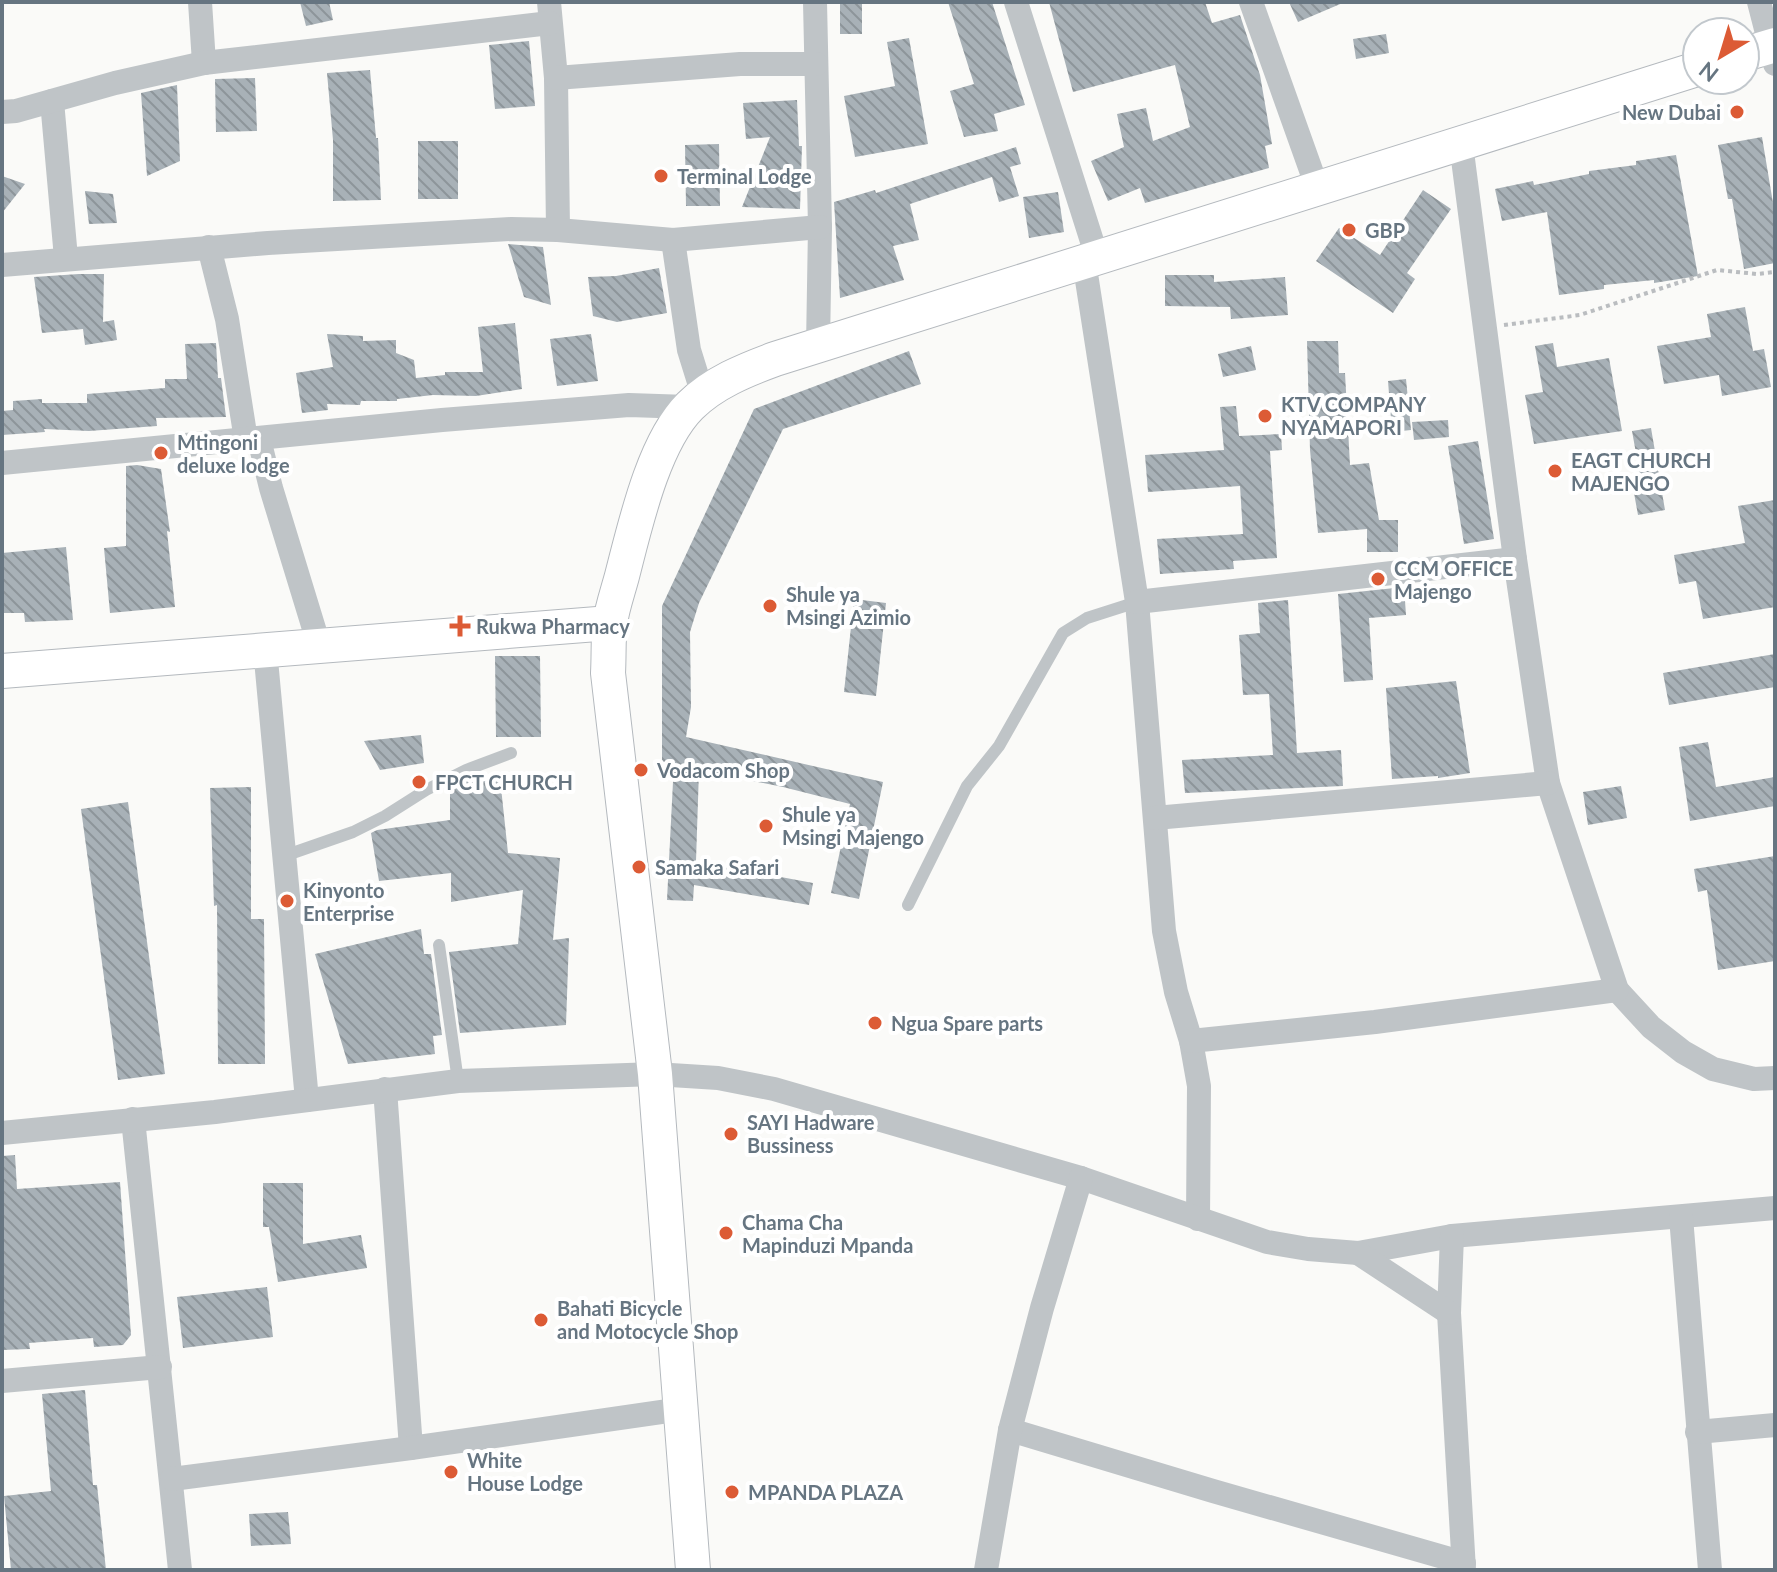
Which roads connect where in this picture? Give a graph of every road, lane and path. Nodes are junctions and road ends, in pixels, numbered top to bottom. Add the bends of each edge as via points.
1 (200, 2) edge
2 (815, 2) edge
3 (1016, 2) edge
4 (1251, 2) edge
5 (1759, 2) edge
6 (550, 13) edge
7 (1766, 52) edge
8 (204, 63) junction
9 (816, 64) junction
10 (1681, 74) edge
11 (556, 78) junction
12 (52, 101) junction
13 (2, 112) edge
14 (1461, 144) junction
15 (1317, 187) junction
16 (820, 227) junction
17 (558, 230) junction
18 (673, 240) junction
19 (209, 247) junction
20 (66, 258) junction
21 (1091, 259) junction
22 (2, 265) edge
23 (1775, 272) edge
24 (1486, 327) junction
25 (818, 346) junction
26 (696, 401) junction
27 (252, 439) junction
28 (2, 463) edge
29 (1515, 559) junction
30 (1137, 602) junction
31 (610, 623) junction
32 (319, 645) junction
33 (265, 649) junction
34 (2, 671) edge
35 (511, 753) dead end
36 (1548, 783) junction
37 (1155, 818) junction
38 (284, 856) junction
39 (908, 905) dead end
40 (439, 945) dead end
41 (1617, 990) junction
42 (1191, 1041) junction
43 (655, 1074) junction
44 (1775, 1078) edge
45 (458, 1081) junction
46 (385, 1089) junction
47 (307, 1100) junction
48 (133, 1119) junction
49 (2, 1133) edge
50 (1081, 1178) junction
51 (1775, 1208) edge
52 (1681, 1217) junction
53 (1198, 1219) junction
54 (1452, 1236) junction
55 (1358, 1253) junction
56 (1449, 1313) junction
57 (160, 1367) junction
58 (2, 1381) edge
59 (682, 1409) junction
60 (1775, 1425) edge
61 (1010, 1430) junction
62 (1697, 1432) junction
63 (411, 1448) junction
64 (172, 1479) junction
65 (1464, 1566) edge
66 (180, 1570) edge
67 (693, 1570) edge
68 (986, 1570) edge
69 (1710, 1570) edge

1 - 8 street
2 - 9 street
3 - 21 street
4 - 15 street
5 - 7 street
6 - 8 street
6 - 11 street
8 - 12 street
9 - 11 street via 740,64
9 - 16 street
10 - 14 street
11 - 17 street
12 - 13 street
12 - 20 street
14 - 15 street
14 - 24 street
15 - 21 street
16 - 18 street
16 - 25 street
17 - 18 street
17 - 19 street
18 - 26 street
19 - 20 street
19 - 27 street
20 - 22 street
21 - 25 street
21 - 30 street
23 - 24 path via 1717,270 1580,315
24 - 29 street
25 - 26 street via 738,373
26 - 27 street
26 - 31 street via 667,437 654,467
27 - 28 street
27 - 32 street
29 - 30 street
29 - 36 street
30 - 37 street
30 - 39 lane via 1087,618 1063,633 999,746 967,786
31 - 32 street
31 - 43 street via 608,673
32 - 33 street
33 - 34 street
33 - 38 street
35 - 38 lane via 466,770 353,832
36 - 37 street
36 - 41 street
37 - 42 street via 1164,931
38 - 47 street
40 - 45 lane
41 - 42 street
41 - 44 street via 1651,1027 1713,1069 1754,1079
42 - 53 street via 1199,1086
43 - 45 street
43 - 50 street via 774,1089
43 - 59 street
45 - 46 street
46 - 47 street
46 - 63 street
47 - 48 street
48 - 49 street
48 - 57 street
50 - 53 street
50 - 61 street
51 - 52 street
52 - 54 street
52 - 62 street
53 - 55 street via 1267,1242
54 - 55 street
54 - 56 street
55 - 56 street
56 - 65 street
57 - 58 street
57 - 64 street
59 - 63 street
59 - 67 street
60 - 62 street
61 - 65 street
61 - 68 street
62 - 69 street
63 - 64 street
64 - 66 street

